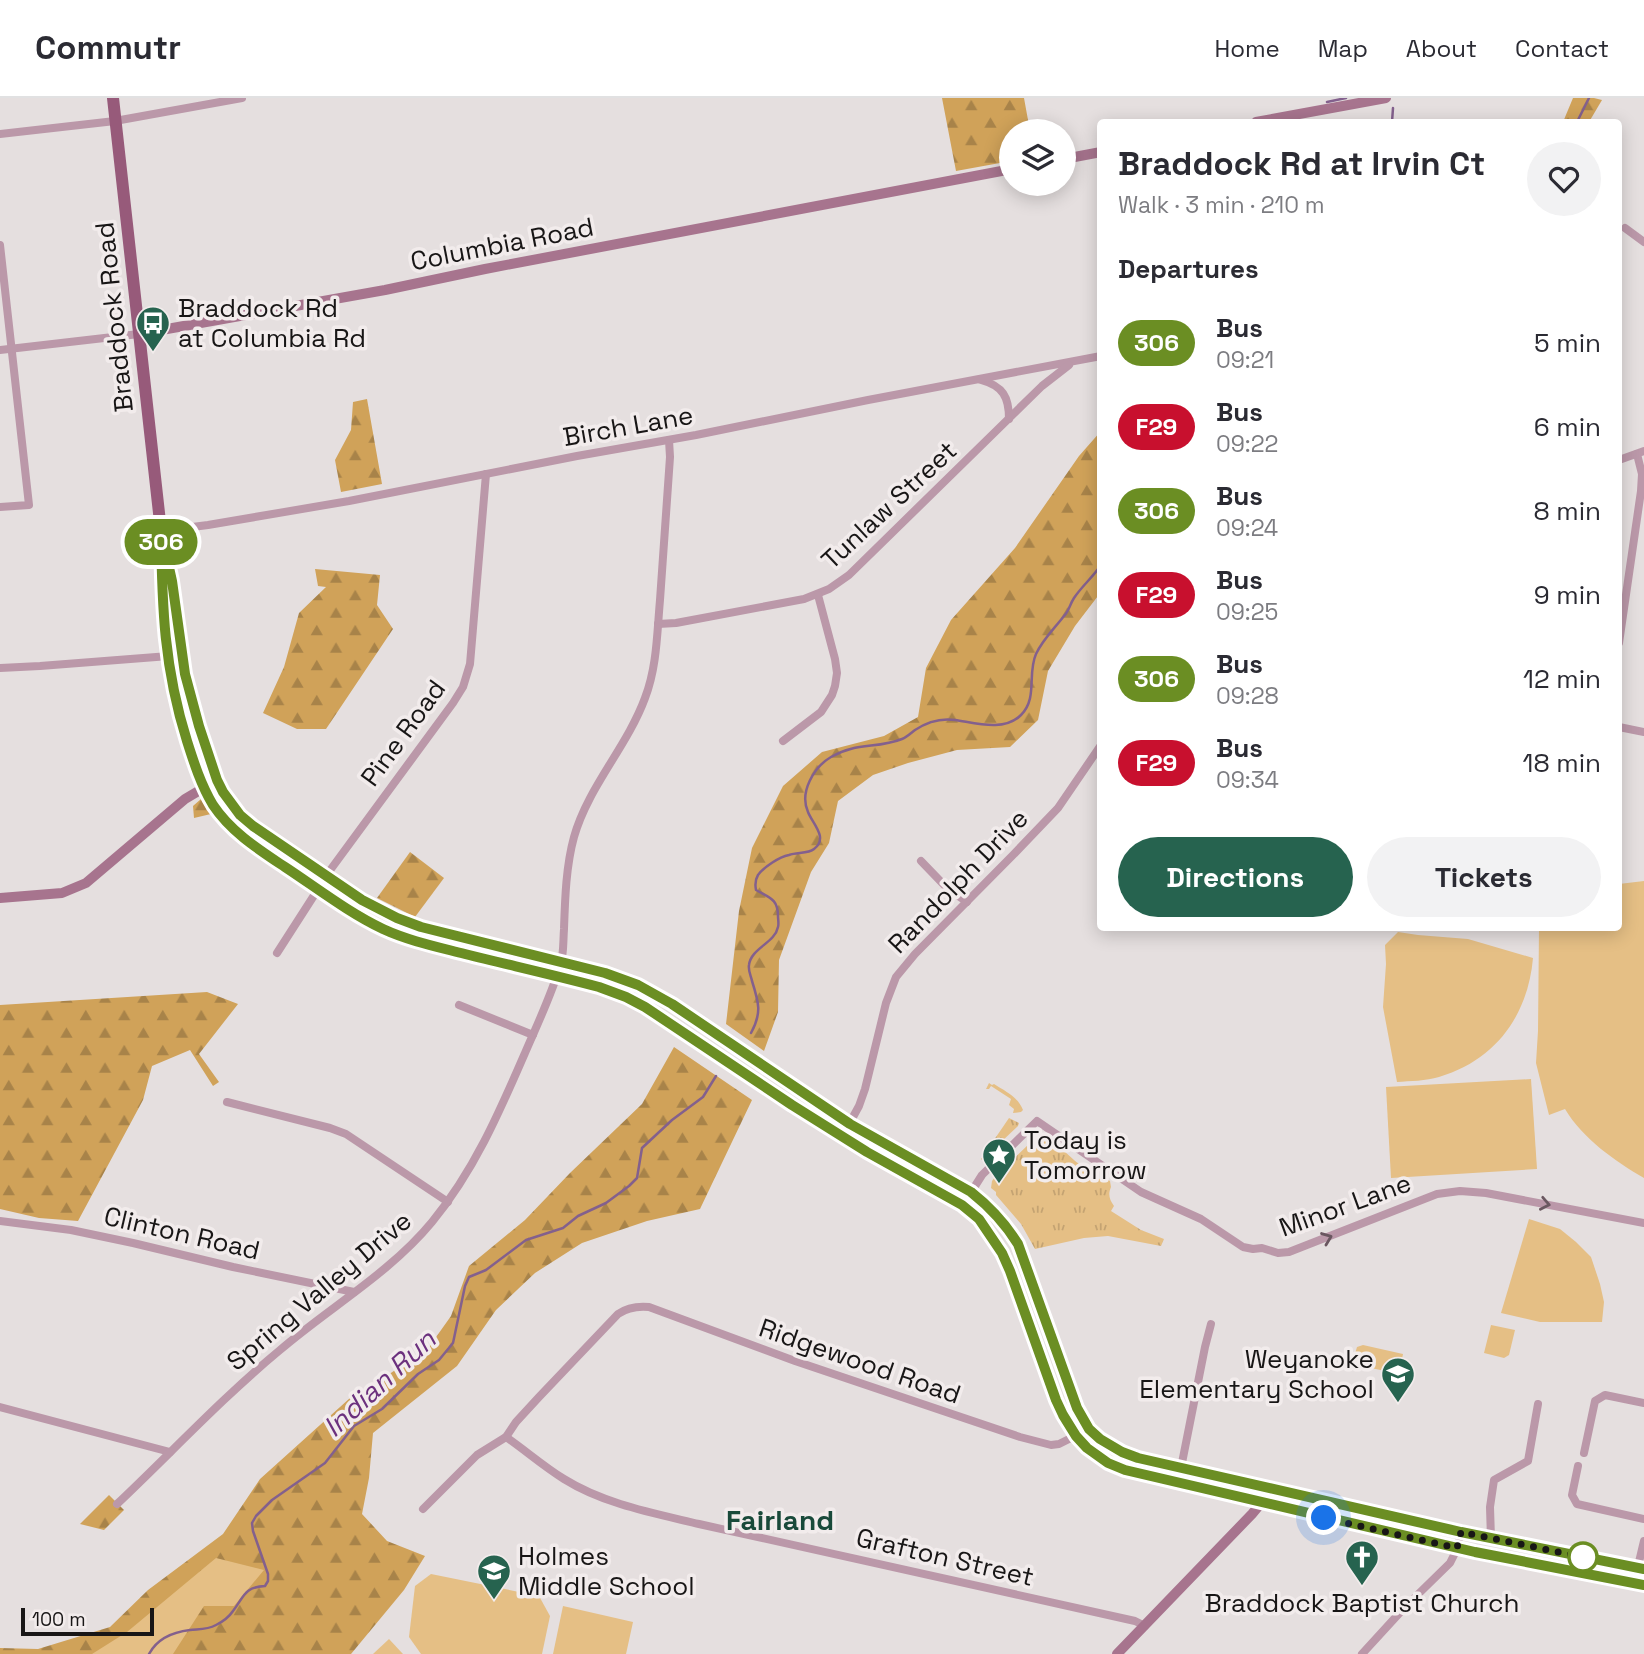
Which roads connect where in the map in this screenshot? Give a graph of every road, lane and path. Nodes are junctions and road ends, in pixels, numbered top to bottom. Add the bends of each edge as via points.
1 (113, 98) edge
2 (242, 98) edge
3 (1386, 98) edge
4 (1272, 119) edge
5 (115, 121) junction
6 (0, 134) edge
7 (1097, 153) edge
8 (1076, 157) edge
9 (999, 171) edge
10 (1625, 228) dead end
11 (1644, 242) edge
12 (0, 245) edge
13 (139, 334) junction
14 (11, 349) junction
15 (0, 350) edge
16 (1097, 357) edge
17 (1075, 362) junction
18 (978, 380) junction
19 (1009, 419) junction
20 (670, 440) junction
21 (1640, 452) edge
22 (1622, 459) edge
23 (486, 474) junction
24 (0, 507) edge
25 (161, 531) junction
26 (818, 595) junction
27 (1622, 622) edge
28 (658, 624) junction
29 (182, 655) junction
30 (167, 656) junction
31 (0, 668) edge
32 (1622, 728) edge
33 (1644, 732) edge
34 (783, 741) dead end
35 (1097, 752) edge
36 (217, 780) junction
37 (204, 787) junction
38 (920, 861) dead end
39 (326, 876) junction
40 (318, 889) junction
41 (0, 898) edge
42 (967, 902) junction
43 (277, 953) dead end
44 (562, 962) junction
45 (557, 976) junction
46 (459, 1005) dead end
47 (533, 1035) junction
48 (227, 1102) dead end
49 (850, 1124) junction
50 (842, 1137) junction
51 (971, 1192) junction
52 (448, 1202) junction
53 (962, 1205) junction
54 (0, 1221) edge
55 (1644, 1223) edge
56 (354, 1292) junction
57 (1211, 1324) dead end
58 (1644, 1403) edge
59 (1538, 1404) dead end
60 (0, 1407) edge
61 (1089, 1429) junction
62 (1076, 1436) junction
63 (506, 1437) junction
64 (170, 1452) junction
65 (1584, 1453) dead end
66 (1578, 1466) dead end
67 (1182, 1468) junction
68 (1178, 1483) junction
69 (1272, 1490) junction
70 (1261, 1503) junction
71 (117, 1504) dead end
72 (423, 1508) dead end
73 (1644, 1519) edge
74 (1461, 1532) junction
75 (1491, 1539) junction
76 (1644, 1541) edge
77 (1457, 1548) junction
78 (1641, 1569) edge
79 (1639, 1584) edge
80 (1145, 1626) junction
81 (1117, 1654) edge
82 (1362, 1654) edge

1 - 5 main road, Braddock Road
2 - 5 street
3 - 4 street
5 - 6 street
5 - 13 main road, Braddock Road
7 - 8 street
9 - 13 street, Columbia Road
10 - 11 street
12 - 14 street
13 - 14 street, Columbia Road
13 - 25 main road, Braddock Road
14 - 15 street, Columbia Road
14 - 24 street via 29,505
16 - 17 street, Birch Lane
17 - 18 street, Birch Lane
17 - 19 street, Tunlaw Street
18 - 19 street via 1003,392
18 - 20 street, Birch Lane
19 - 26 street, Tunlaw Street via 849,575
20 - 23 street, Birch Lane
20 - 28 street, Spring Valley Drive
21 - 22 street
21 - 27 street via 1641,491
23 - 25 street, Birch Lane
23 - 39 street, Pine Road via 470,664 463,687
25 - 29 main road, Braddock Road
25 - 30 main road, Braddock Road
26 - 28 street, Tunlaw Street
26 - 34 street via 835,659 835,686 821,712
28 - 44 street, Spring Valley Drive via 653,671 643,703 574,836
29 - 30 street
29 - 36 main road, Braddock Road via 190,697
30 - 31 street
30 - 37 main road, Braddock Road via 180,719
32 - 33 street
35 - 42 street, Randolph Drive via 1058,808
36 - 37 street
36 - 39 main road, Braddock Road via 240,815
37 - 40 main road, Braddock Road via 232,829
37 - 41 street via 86,883 62,893
38 - 42 street
39 - 40 street, Pine Road
39 - 44 main road, Braddock Road via 382,911 421,927
40 - 43 street, Pine Road
40 - 45 main road, Braddock Road via 404,938
42 - 49 street, Randolph Drive via 896,977 865,1088
44 - 45 street, Spring Valley Drive
44 - 49 main road, Braddock Road via 619,978 654,994
45 - 47 street, Spring Valley Drive
45 - 50 main road, Braddock Road via 599,987 645,1007
46 - 47 street
47 - 52 street, Spring Valley Drive via 480,1152
48 - 52 street via 346,1134
49 - 50 street, Randolph Drive
49 - 51 main road, Braddock Road
50 - 53 main road, Braddock Road
51 - 53 street, Minor Lane
51 -> 55 street, Minor Lane via 982,1175 1037,1121 1141,1192 1201,1219 1253,1250 1289,1252 1437,1194 1460,1191
51 - 61 main road, Braddock Road via 989,1206 1018,1244 1077,1408
52 - 56 street, Spring Valley Drive via 417,1239
53 - 62 main road, Braddock Road via 979,1219 1002,1253 1056,1400
54 - 56 street, Clinton Road via 71,1230
56 - 64 street, Spring Valley Drive via 278,1351
57 - 67 street
58 - 65 street via 1605,1395 1595,1401
59 - 75 street via 1528,1461 1494,1480
60 - 64 street
61 - 62 street, Ridgewood Road
61 - 67 main road, Braddock Road via 1122,1452
62 - 63 street, Ridgewood Road via 1051,1445 1020,1437 649,1307 618,1314
62 - 68 main road, Braddock Road via 1097,1456 1125,1470
63 - 72 street via 477,1455
63 - 80 street, Grafton Street via 565,1480 629,1507
64 - 71 street, Spring Valley Drive
66 - 73 street via 1572,1495 1577,1504
67 - 68 street
67 - 69 main road, Braddock Road
68 - 70 main road, Braddock Road
69 - 70 street
69 - 74 main road, Braddock Road
70 - 77 main road, Braddock Road
70 - 80 street
74 - 75 main road, Braddock Road
74 - 77 street
75 - 78 main road, Braddock Road
76 - 78 street
77 - 79 main road, Braddock Road
77 - 82 street via 1444,1570
78 - 79 street
80 - 81 street

